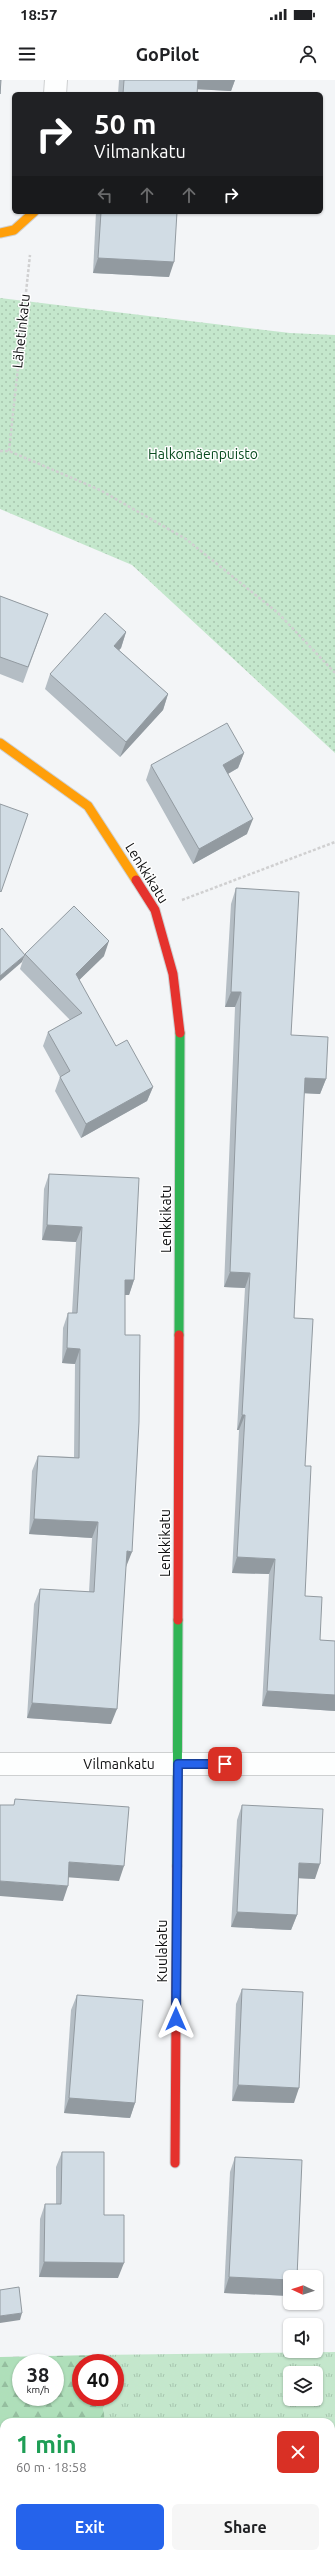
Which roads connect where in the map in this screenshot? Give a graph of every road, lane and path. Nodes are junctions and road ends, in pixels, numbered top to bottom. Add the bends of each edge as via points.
1 (56, 80) edge
2 (54, 92) edge
3 (33, 214) edge
4 (34, 214) edge
5 (0, 233) edge
6 (0, 450) edge
7 (9, 451) junction
8 (335, 673) edge
9 (0, 743) edge
10 (335, 842) edge
11 (155, 910) junction
12 (0, 1764) edge
13 (178, 1764) junction
14 (335, 1764) edge
15 (175, 2163) dead end

1 - 2 street
3 - 5 street via 14,230
4 - 7 path, Lähetinkatu
6 - 7 path
7 - 8 path via 100,490 186,538 278,613
9 - 11 street, Lenkkikatu via 88,806
10 - 11 path
11 - 13 street, Lenkkikatu via 173,974 181,1043
12 - 13 street, Vilmankatu
13 - 14 street, Vilmankatu
13 - 15 street, Kuulakatu

